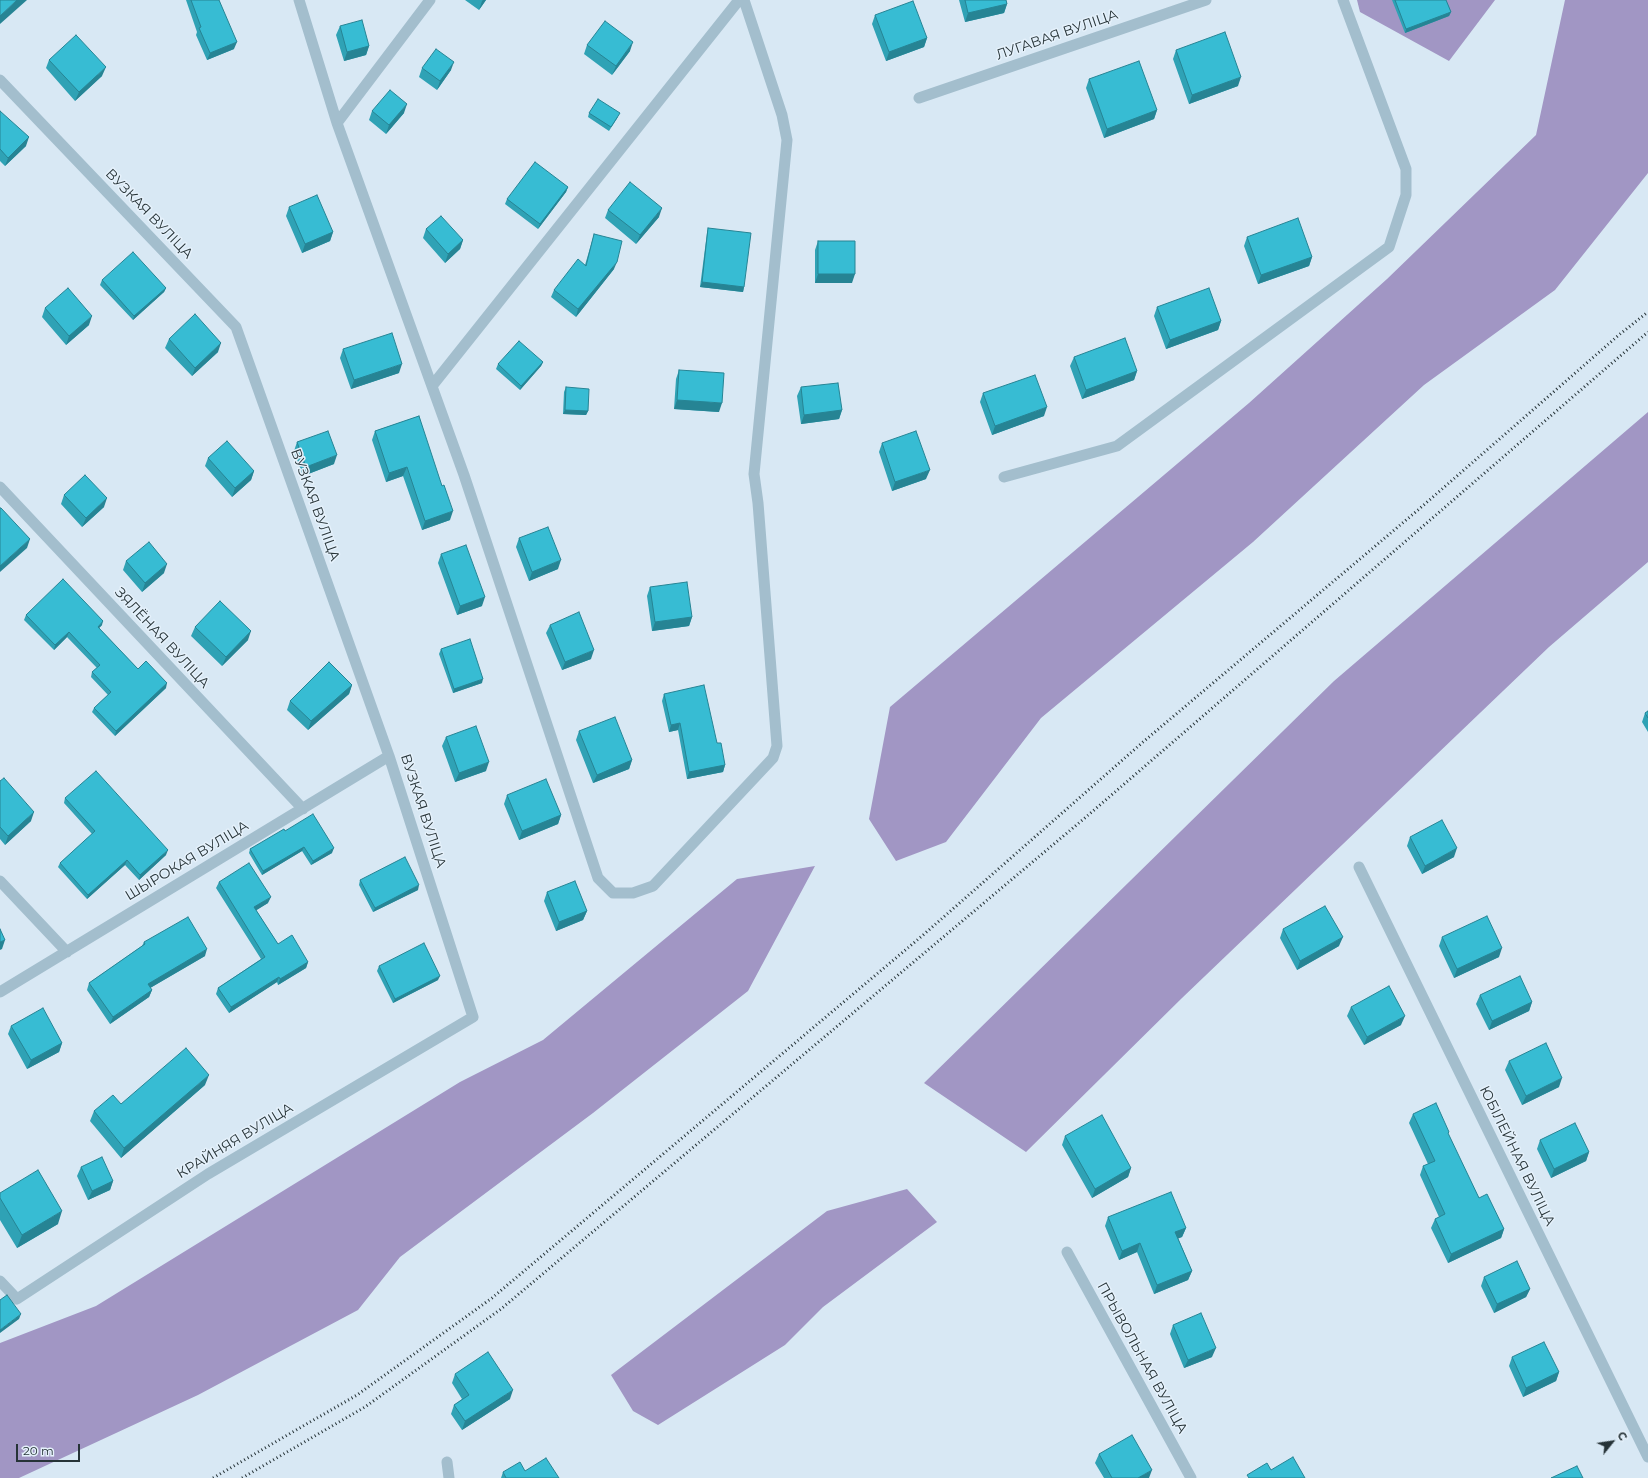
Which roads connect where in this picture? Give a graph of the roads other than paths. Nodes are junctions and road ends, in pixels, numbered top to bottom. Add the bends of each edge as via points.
1 (299, 0) edge
2 (430, 0) edge
3 (739, 0) edge
4 (744, 0) edge
5 (1206, 0) edge
6 (1343, 0) edge
7 (0, 80) edge
8 (919, 98) dead end
9 (337, 123) junction
10 (432, 386) junction
11 (1004, 477) dead end
12 (0, 487) edge
13 (389, 756) junction
14 (303, 809) junction
15 (1359, 867) dead end
16 (0, 881) edge
17 (67, 952) junction
18 (0, 992) edge
19 (473, 1017) joint
20 (1067, 1252) dead end
21 (0, 1281) edge
22 (1648, 1457) edge
23 (447, 1462) dead end
24 (449, 1478) edge
25 (1191, 1478) edge

1 - 9 street
2 - 9 street
3 - 10 street
4 - 10 street via 782,116 786,140 754,474 777,746 773,758 653,886 634,893 613,894 598,878
5 - 8 street, ЛУГАВАЯ ВУЛІЦА
6 - 11 street via 1406,169 1406,195 1389,247 1117,446
7 - 13 street, ВУЗКАЯ ВУЛІЦА via 236,327
9 - 10 street
12 - 14 street, ЗЯЛЁНАЯ ВУЛІЦА
13 - 14 street, ШЫРОКАЯ ВУЛІЦА
13 - 19 street, ВУЗКАЯ ВУЛІЦА
14 - 17 street, ШЫРОКАЯ ВУЛІЦА
15 - 22 street, ЮБІЛЕЙНАЯ ВУЛІЦА
16 - 17 street
17 - 18 street, ШЫРОКАЯ ВУЛІЦА
19 - 21 street, КРАЙНЯЯ ВУЛІЦА via 208,1174 17,1300
20 - 25 street, ПРЫВОЛЬНАЯ ВУЛІЦА
23 - 24 street

